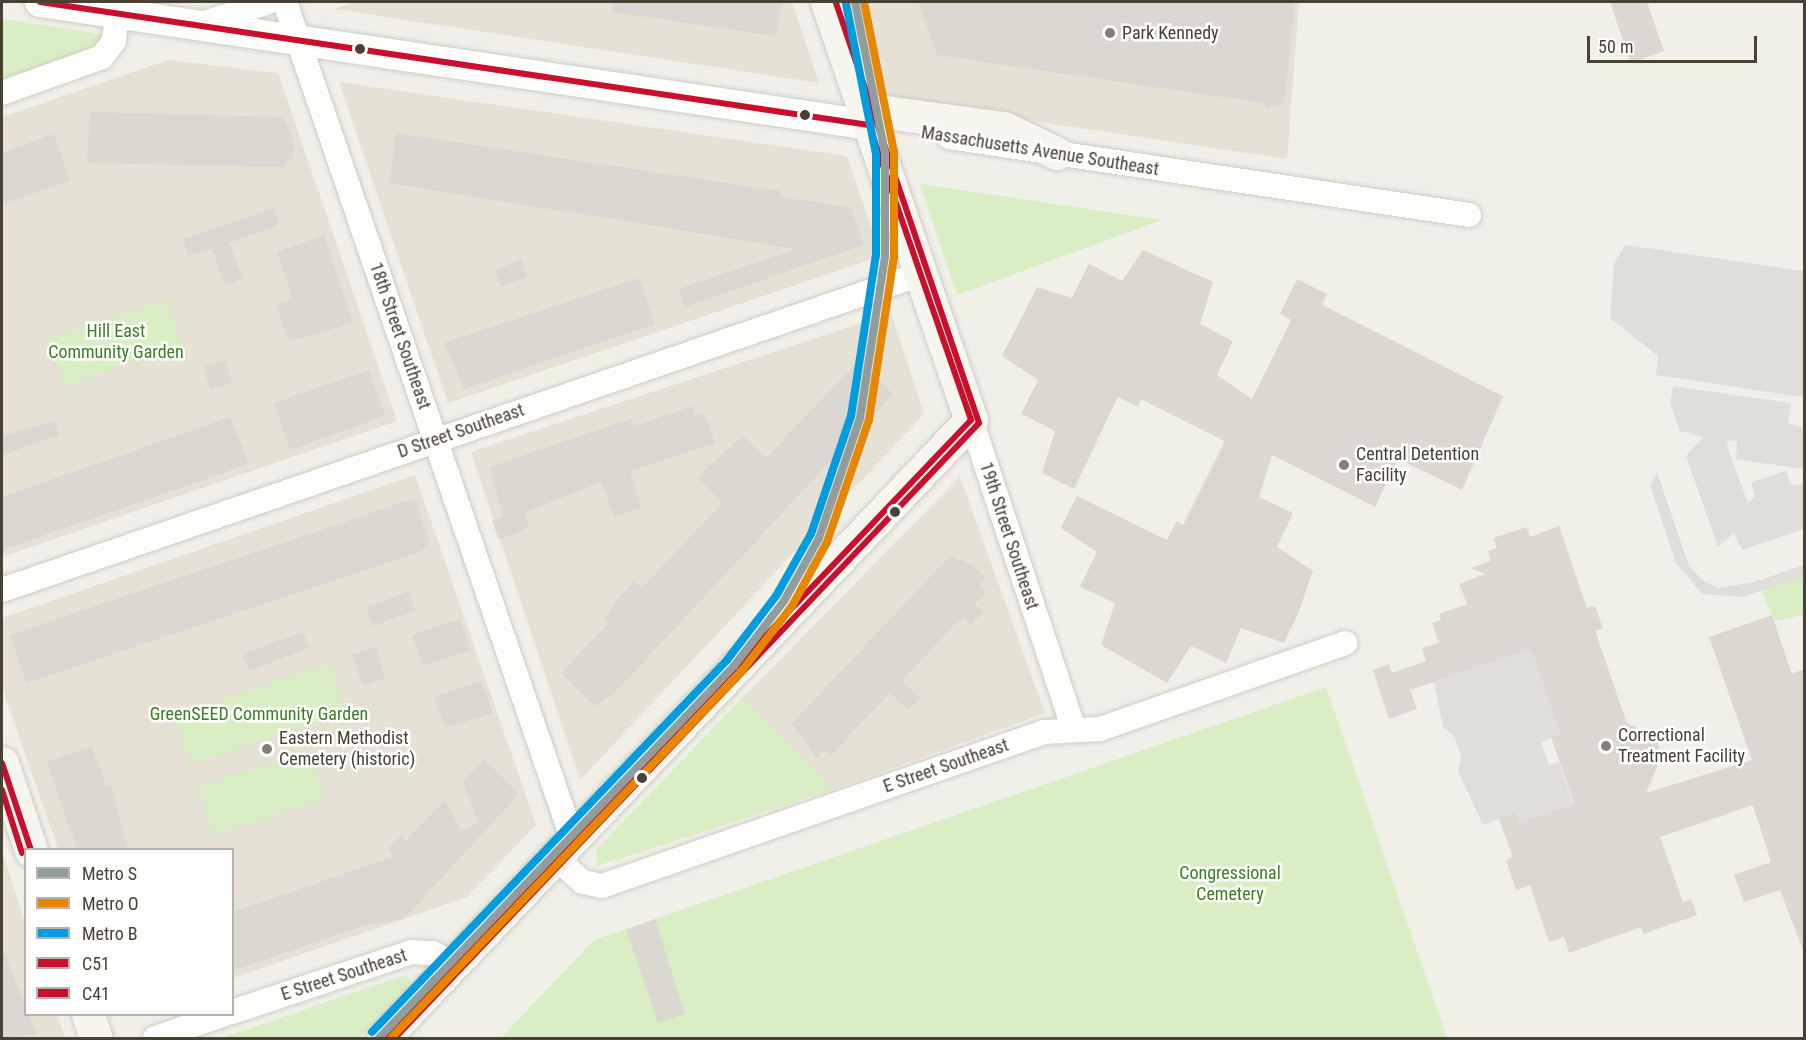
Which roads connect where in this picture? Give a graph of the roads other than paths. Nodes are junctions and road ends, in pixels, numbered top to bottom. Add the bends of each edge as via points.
1 (40, 2) edge
2 (269, 2) edge
3 (285, 2) edge
4 (827, 2) edge
5 (117, 13) junction
6 (199, 25) junction
7 (298, 40) junction
8 (2, 93) edge
9 (866, 117) junction
10 (1056, 153) joint
11 (1469, 215) dead end
12 (921, 274) junction
13 (971, 420) junction
14 (436, 440) junction
15 (2, 590) edge
16 (1345, 643) dead end
17 (1074, 730) junction
18 (2, 763) edge
19 (31, 848) edge
20 (565, 849) junction
21 (454, 964) junction
22 (234, 1011) edge
23 (89, 1016) edge
24 (219, 1016) edge
25 (96, 1038) edge
26 (155, 1038) edge
27 (383, 1038) edge

1 - 5 street
2 - 6 street
3 - 7 street, 18th Street Southeast
4 - 9 main road, 19th Street Southeast
5 - 6 street
5 - 8 street via 114,41 102,57
6 - 7 street
7 - 9 street
7 - 14 street, 18th Street Southeast
9 - 10 main road via 1004,128
9 - 12 main road, 19th Street Southeast
10 - 11 street, Massachusetts Avenue Southeast
12 - 13 main road, 19th Street Southeast
12 - 14 street, D Street Southeast
13 - 17 street, 19th Street Southeast
13 - 20 main road
14 - 15 street, D Street Southeast
14 - 20 street, 18th Street Southeast
16 - 17 street, E Street Southeast via 1100,729
17 - 20 street, E Street Southeast via 1044,732 602,886 583,882
18 - 19 main road
20 - 21 main road
21 - 22 street, E Street Southeast via 433,953 404,954
21 - 27 main road
23 - 25 main road
24 - 26 street

